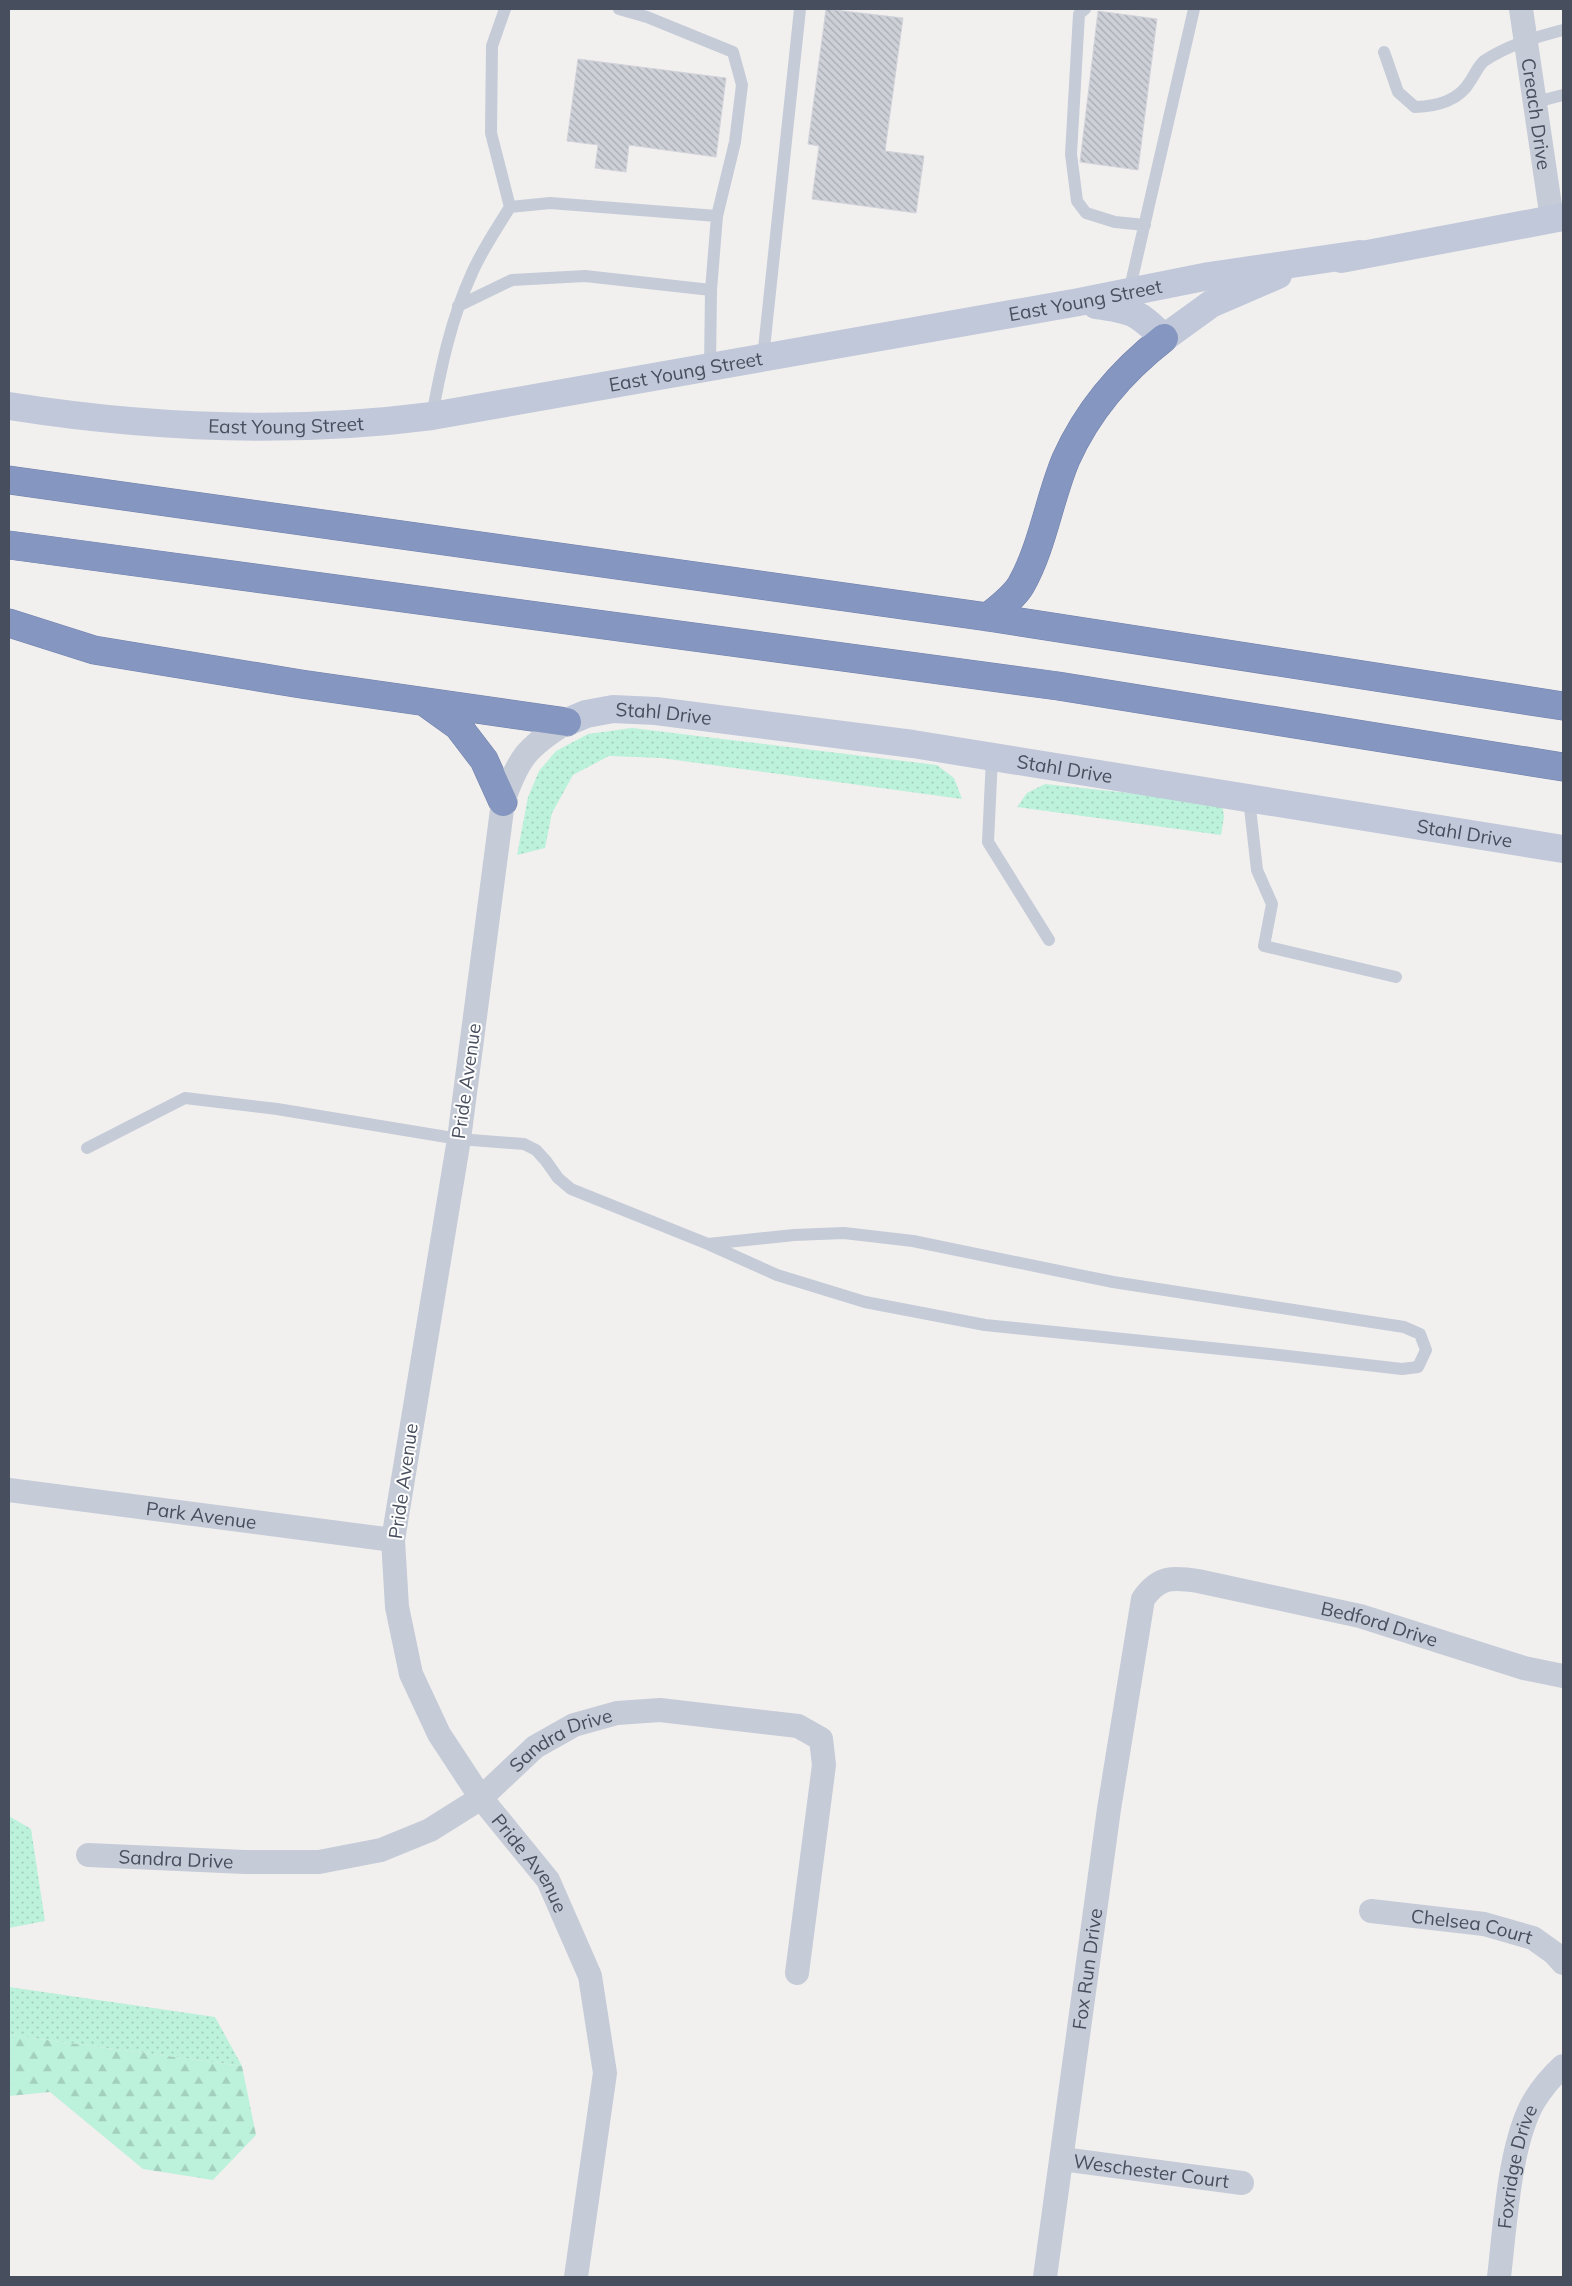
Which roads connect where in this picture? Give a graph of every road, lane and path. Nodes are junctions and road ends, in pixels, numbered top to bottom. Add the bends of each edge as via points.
1 (505, 9) edge
2 (619, 9) edge
3 (800, 9) edge
4 (1085, 9) edge
5 (1194, 9) edge
6 (1521, 9) edge
7 (1563, 30) edge
8 (1526, 40) junction
9 (1384, 52) dead end
10 (1563, 95) edge
11 (1536, 102) junction
12 (510, 207) junction
13 (717, 216) junction
14 (1558, 218) edge
15 (1145, 225) junction
16 (1360, 254) junction
17 (711, 290) junction
18 (1129, 292) junction
19 (1079, 302) junction
20 (458, 306) junction
21 (1164, 338) junction
22 (763, 358) junction
23 (710, 367) junction
24 (9, 406) edge
25 (432, 416) junction
26 (9, 480) edge
27 (9, 545) edge
28 (988, 617) junction
29 (9, 623) edge
30 (423, 701) junction
31 (1563, 706) edge
32 (567, 722) junction
33 (992, 757) junction
34 (1563, 767) edge
35 (1249, 799) junction
36 (503, 802) junction
37 (1563, 850) edge
38 (1049, 940) dead end
39 (1396, 977) dead end
40 (459, 1139) junction
41 (87, 1148) dead end
42 (708, 1244) junction
43 (9, 1490) edge
44 (393, 1540) junction
45 (1133, 1661) joint
46 (1563, 1676) edge
47 (481, 1798) junction
48 (88, 1856) dead end
49 (1371, 1912) dead end
50 (1563, 1963) edge
51 (797, 1973) dead end
52 (1563, 2066) edge
53 (1062, 2159) junction
54 (1242, 2183) dead end
55 (576, 2277) edge
56 (1045, 2277) edge
57 (1499, 2277) edge

1 - 12 lane via 492,46 491,133
2 - 13 lane via 733,52 742,86 735,142
3 - 22 lane
4 - 15 lane via 1079,14 1071,154 1076,201 1086,213 1114,222
5 - 15 lane
6 - 8 street, Creach Drive
7 - 8 lane
8 - 9 lane via 1482,62 1469,84 1452,99 1436,106 1415,107 1398,92
8 - 11 street, Creach Drive
10 - 11 lane
11 - 14 street, Creach Drive
12 - 13 lane via 550,202
12 - 20 lane via 472,271
13 - 17 lane
14 - 16 main road, East Young Street
15 - 18 lane
16 - 18 main road, East Young Street via 1209,276
16 - 21 main road, East Young Street via 1278,275 1211,304
17 - 20 lane via 585,276 512,280
17 - 23 lane
18 - 19 main road, East Young Street
19 - 21 main road via 1129,310
19 - 22 main road, East Young Street
20 - 25 lane via 444,352
21 - 28 highway via 1126,370 1079,433 1066,460 1021,586
22 - 23 main road, East Young Street
23 - 25 main road, East Young Street
24 - 25 main road, East Young Street via 87,418 230,426 379,423
26 - 28 highway
27 - 34 highway via 1058,686
28 - 31 highway
29 - 30 highway via 94,650
30 - 32 highway
30 - 36 highway via 458,726 484,760
32 - 33 main road, Stahl Drive via 586,714 613,709 656,711
32 - 36 street, Pride Avenue via 526,752 512,776
33 - 35 main road, Stahl Drive
33 - 38 lane via 988,842
35 - 37 main road, Stahl Drive
35 - 39 lane via 1257,870 1272,904 1264,946
36 - 40 street, Pride Avenue
40 - 41 lane via 277,1109 185,1098
40 - 42 lane via 524,1144 536,1150 571,1189
40 - 44 street, Pride Avenue
42 - 42 lane via 777,1275 865,1302 984,1325 1402,1369 1418,1367 1426,1350 1420,1334 1404,1327 1113,1282 912,1241 844,1233
43 - 44 street, Park Avenue
44 - 47 street, Pride Avenue via 397,1606 411,1674 439,1734
45 - 46 street, Bedford Drive via 1143,1599 1162,1580 1177,1578 1360,1616 1524,1668
45 - 53 street, Fox Run Drive
47 - 48 street, Sandra Drive via 430,1830 381,1850 319,1862
47 - 51 street, Sandra Drive via 535,1747 574,1724 617,1713 660,1710 798,1726 821,1739 824,1765
47 - 55 street, Pride Avenue via 548,1880 590,1976 606,2074
49 - 50 street, Chelsea Court via 1484,1924 1533,1938
52 - 57 street, Foxridge Drive via 1534,2102 1524,2125 1510,2182
53 - 54 street, Weschester Court
53 - 56 street, Fox Run Drive

